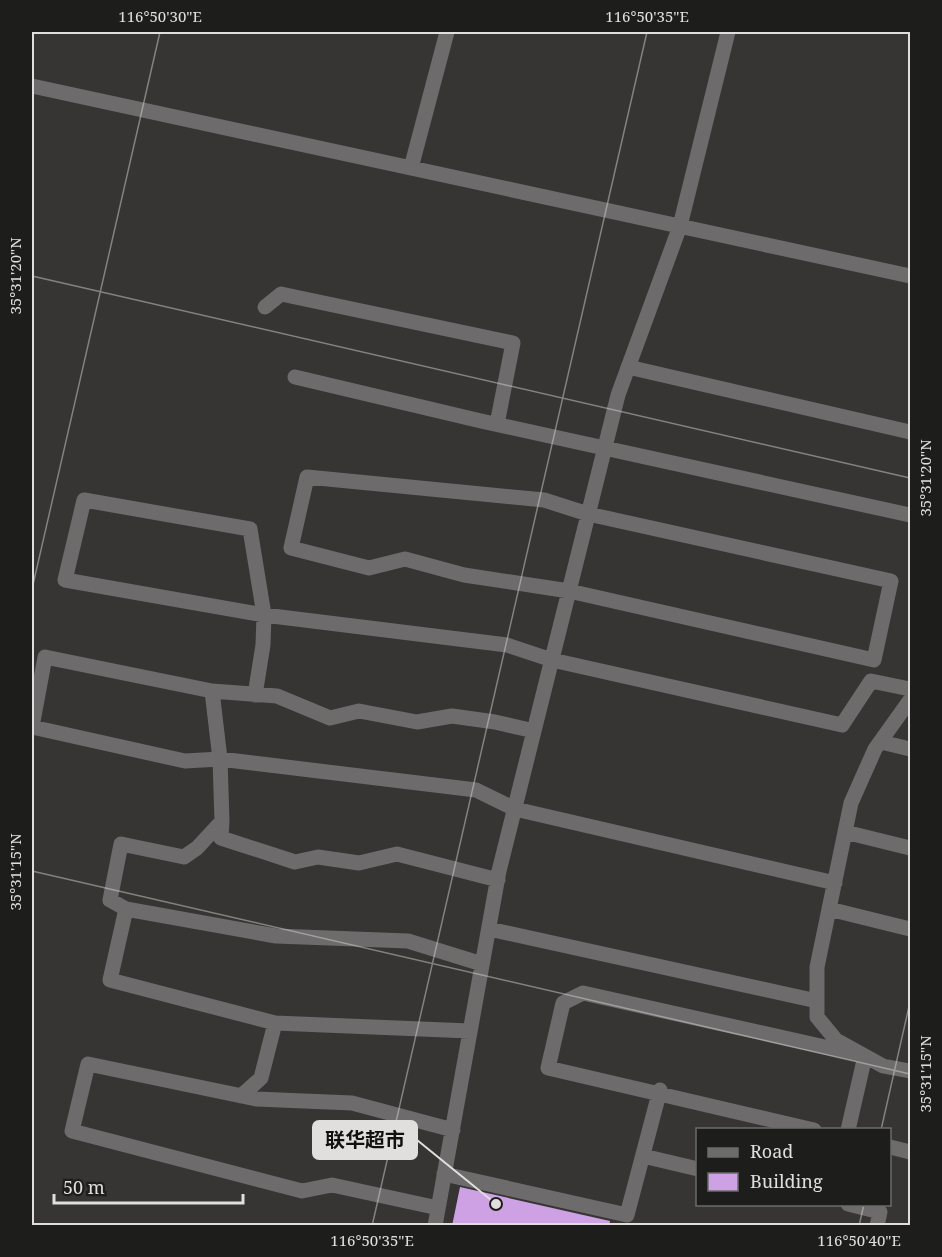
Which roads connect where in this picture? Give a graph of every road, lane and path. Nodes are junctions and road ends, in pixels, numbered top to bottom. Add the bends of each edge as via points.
1 (447, 32) edge
2 (728, 32) edge
3 (32, 86) edge
4 (411, 168) junction
5 (680, 226) junction
6 (910, 276) edge
7 (265, 307) dead end
8 (628, 367) junction
9 (295, 377) dead end
10 (497, 424) junction
11 (910, 432) edge
12 (605, 447) junction
13 (588, 514) junction
14 (910, 515) edge
15 (569, 591) junction
16 (264, 615) junction
17 (552, 660) junction
18 (874, 660) junction
19 (871, 681) junction
20 (910, 689) edge
21 (212, 691) junction
22 (255, 695) junction
23 (910, 700) edge
24 (534, 731) junction
25 (881, 742) junction
26 (910, 748) edge
27 (220, 759) junction
28 (515, 808) junction
29 (222, 821) junction
30 (845, 832) junction
31 (910, 848) edge
32 (498, 880) junction
33 (835, 883) junction
34 (126, 909) junction
35 (829, 909) junction
36 (489, 929) junction
37 (910, 929) edge
38 (482, 964) junction
39 (817, 1001) junction
40 (275, 1023) junction
41 (470, 1031) junction
42 (865, 1056) junction
43 (910, 1071) edge
44 (659, 1092) junction
45 (241, 1096) junction
46 (806, 1128) edge
47 (848, 1128) edge
48 (453, 1130) junction
49 (891, 1147) edge
50 (910, 1152) edge
51 (643, 1156) junction
52 (696, 1169) edge
53 (444, 1174) junction
54 (854, 1206) edge
55 (438, 1208) junction
56 (879, 1214) edge
57 (626, 1220) edge
58 (435, 1226) edge

1 - 4 street
2 - 5 street
3 - 4 street
4 - 5 street
5 - 6 street
5 - 8 street
7 - 10 street via 281,294 513,343
8 - 11 street
8 - 12 street
9 - 10 street
10 - 12 street
12 - 13 street
12 - 14 street
13 - 15 street
13 - 15 street via 544,500 307,477 291,548 369,568 405,559 464,575
13 - 18 street via 891,581
15 - 17 street
15 - 18 street
16 - 16 street via 65,580 84,500 250,529
16 - 17 street via 507,645
16 - 22 street
17 - 19 street via 842,725
17 - 24 street
18 - 19 street
19 - 20 street
21 - 22 street
21 - 27 street
21 - 27 street via 45,657 32,727 185,761
22 - 24 street via 277,696 330,718 359,711 417,722 452,716
23 - 25 street
24 - 28 street
25 - 26 street
25 - 30 street via 851,803
27 - 28 street via 476,790
27 - 29 street
28 - 32 street
28 - 33 street
29 - 32 street via 221,838 295,862 318,856 359,863 397,854
29 - 34 street via 184,857 121,844 110,900
30 - 31 street
30 - 33 street
32 - 36 street
33 - 35 street
34 - 38 street via 276,936 408,941
34 - 40 street via 110,980
35 - 37 street
35 - 39 street via 818,967
36 - 38 street
36 - 39 street
38 - 41 street
39 - 42 street via 818,1017 836,1040
40 - 41 street
40 - 45 street via 261,1078
41 - 48 street
42 - 43 street
42 - 44 street via 583,993 563,1002 548,1068
42 - 47 street
44 - 46 street
44 - 51 street
45 - 48 street via 352,1103
45 - 55 street via 88,1064 72,1131 302,1191 332,1185
48 - 53 street
49 - 50 street
51 - 52 street
51 - 57 street
53 - 55 street
53 - 57 street
54 - 56 street
55 - 58 street

